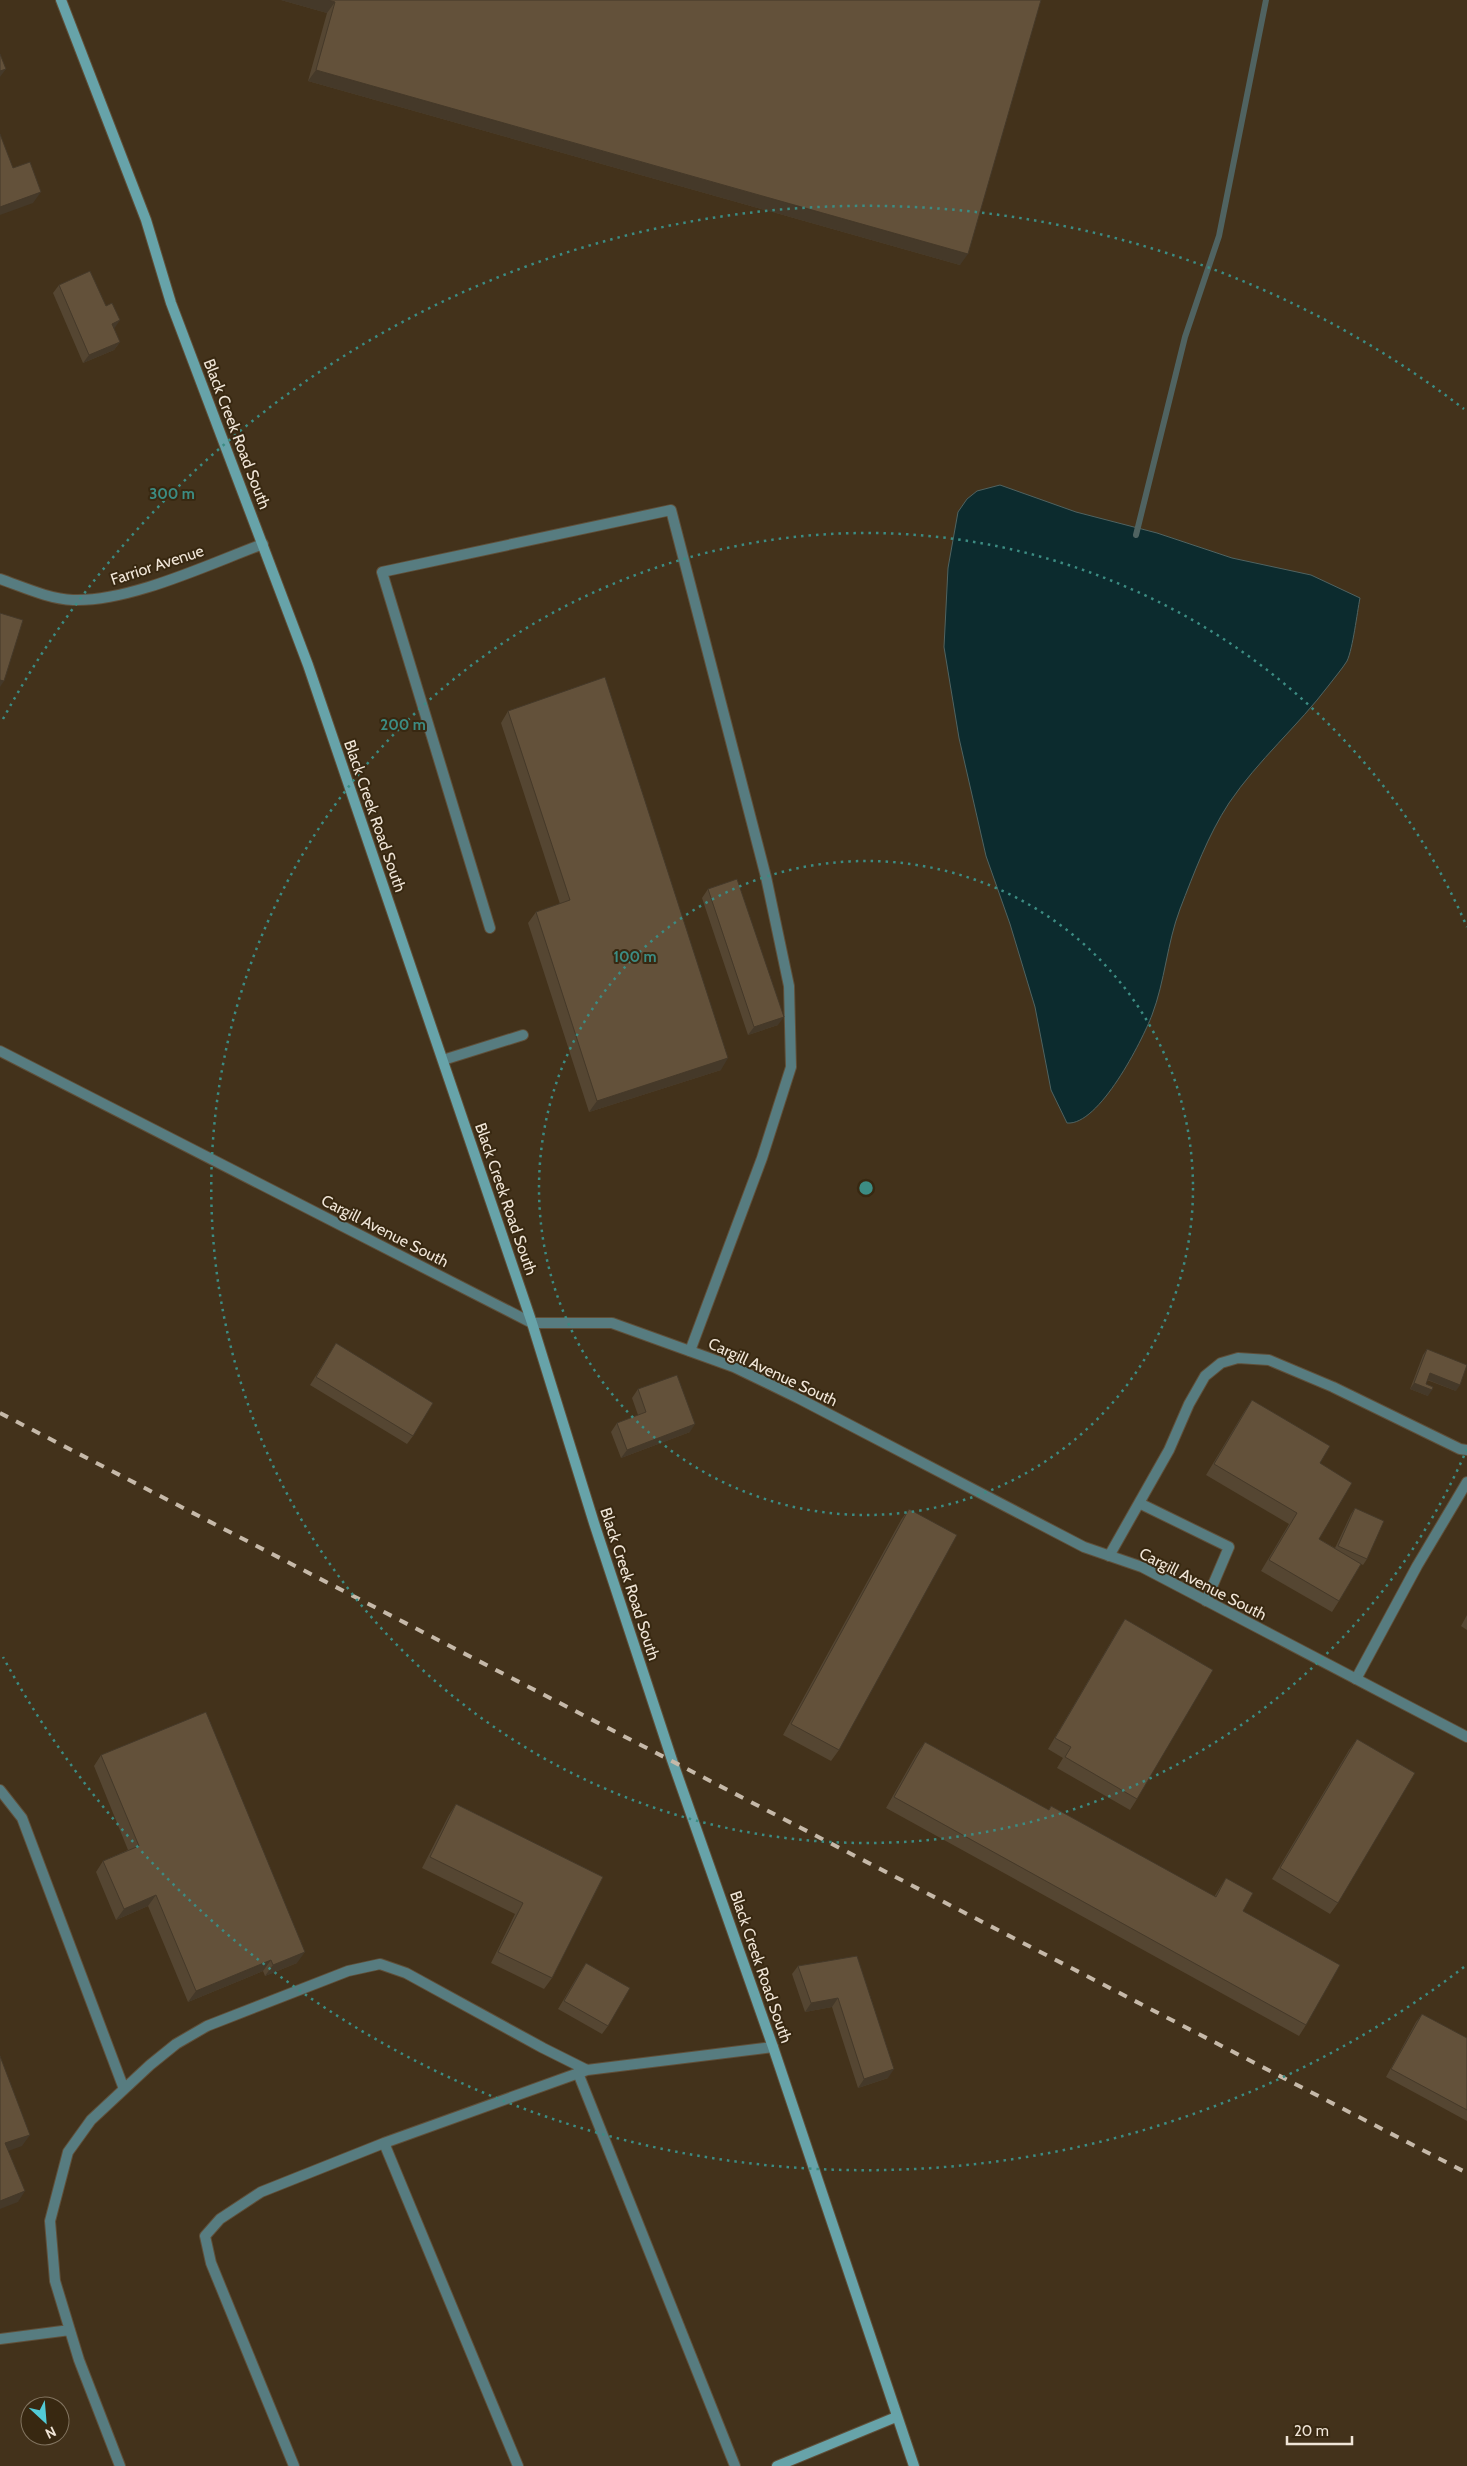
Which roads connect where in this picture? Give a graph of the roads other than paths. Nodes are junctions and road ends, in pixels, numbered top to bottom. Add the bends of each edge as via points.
1 (61, 0) edge
2 (263, 544) junction
3 (0, 579) edge
4 (490, 928) dead end
5 (523, 1035) dead end
6 (0, 1051) edge
7 (443, 1060) junction
8 (532, 1324) junction
9 (690, 1351) junction
10 (1467, 1450) edge
11 (1467, 1482) edge
12 (1139, 1503) junction
13 (1109, 1556) junction
14 (1206, 1601) junction
15 (1356, 1679) junction
16 (1467, 1737) edge
17 (0, 1790) edge
18 (773, 2047) junction
19 (582, 2072) junction
20 (124, 2089) junction
21 (384, 2144) junction
22 (70, 2330) junction
23 (0, 2339) edge
24 (896, 2417) junction
25 (120, 2466) edge
26 (294, 2466) edge
27 (518, 2466) edge
28 (735, 2466) edge
29 (776, 2466) edge
30 (914, 2466) edge

1 - 2 street, Black Creek Road South via 146,220 171,304
2 - 3 street, Farrior Avenue via 130,593 98,599 72,600
2 - 7 street, Black Creek Road South via 308,665
4 - 9 street via 382,572 671,510 766,877 789,986 791,1067 762,1158
5 - 7 street
6 - 8 street, Cargill Avenue South
7 - 8 street, Black Creek Road South
8 - 9 street, Cargill Avenue South via 612,1323
8 - 18 street, Black Creek Road South via 672,1760
9 - 13 street, Cargill Avenue South via 734,1367 798,1398 1084,1547
10 - 12 street via 1269,1360 1238,1358 1221,1363 1205,1376 1170,1450
11 - 15 street
12 - 13 street
12 - 14 street via 1229,1547
13 - 14 street, Cargill Avenue South via 1142,1567
14 - 15 street, Cargill Avenue South
15 - 16 street, Cargill Avenue South
17 - 20 street via 22,1818
18 - 19 street
18 - 24 street, Black Creek Road South
19 - 20 street via 406,1972 380,1964 348,1971 206,2026 176,2044
19 - 21 street
19 - 28 street
20 - 22 street via 91,2120 68,2152 50,2221 55,2281
21 - 26 street via 261,2192 220,2219 205,2236 211,2263
21 - 27 street
22 - 23 street
22 - 25 street
24 - 29 street
24 - 30 street, Black Creek Road South

